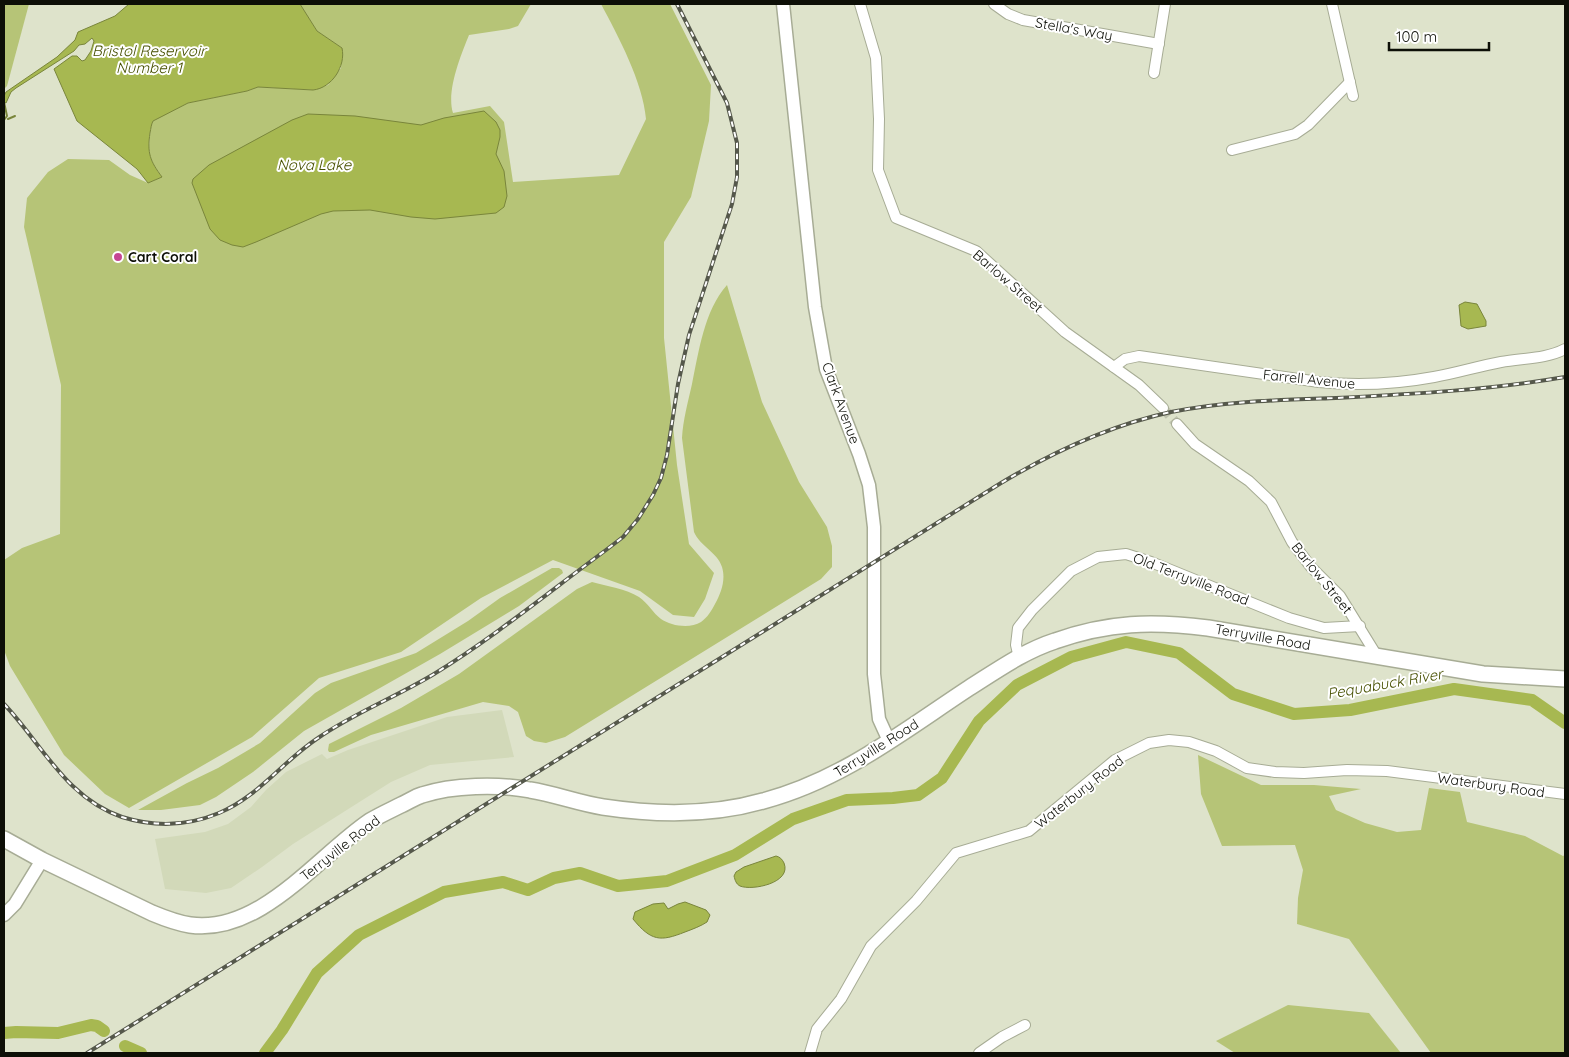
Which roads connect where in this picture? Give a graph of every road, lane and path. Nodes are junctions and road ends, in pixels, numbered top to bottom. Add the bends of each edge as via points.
1 (783, 4) edge
2 (860, 4) edge
3 (994, 4) edge
4 (1165, 4) edge
5 (1332, 4) edge
6 (1159, 44) junction
7 (1154, 73) dead end
8 (1350, 82) junction
9 (1353, 96) dead end
10 (1232, 150) dead end
11 (1565, 349) edge
12 (1114, 367) junction
13 (1164, 408) tunnel mouth
14 (1177, 424) tunnel mouth
15 (1360, 626) junction
16 (1377, 656) junction
17 (1019, 658) junction
18 (1565, 678) edge
19 (888, 741) junction
20 (1565, 794) edge
21 (4, 839) edge
22 (42, 860) junction
23 (4, 915) edge
24 (1025, 1025) dead end
25 (810, 1053) edge
26 (979, 1053) edge

1 - 19 main road, Clark Avenue via 814,307 826,370 869,485 874,527 874,674 880,719
2 - 12 street, Barlow Street via 876,58 878,170 896,218 976,251 1065,332
3 - 6 street, Stella's Way via 1023,20
4 - 6 street
5 - 8 street
6 - 7 street
8 - 9 street
8 - 10 street via 1295,134
11 - 12 street, Farrell Avenue via 1551,355 1379,384 1319,382 1139,356 1125,359
12 - 13 street, Barlow Street
14 - 15 street, Barlow Street via 1195,444 1266,496 1310,568 1340,596
15 - 16 street, Barlow Street
15 - 17 street, Old Terryville Road via 1324,628 1289,618 1126,554 1098,557 1070,571 1018,628 1016,645
16 - 17 highway, Terryville Road via 1208,628 1150,623 1090,630 1052,642
16 - 18 highway, Terryville Road via 1483,674
17 - 19 highway, Terryville Road
19 - 22 highway, Terryville Road via 843,770 804,788 761,802 720,810 676,814 620,809 528,789 474,785 421,795 371,821 272,901 239,918 215,924 192,925 161,917
20 - 25 street, Waterbury Road via 1387,771 1275,772 1247,768 1216,751 1189,742 1169,740 1150,743 1115,760 1029,831 956,853 871,946 841,999 817,1030
21 - 22 highway, Terryville Road
22 - 23 main road via 15,904
24 - 26 street

